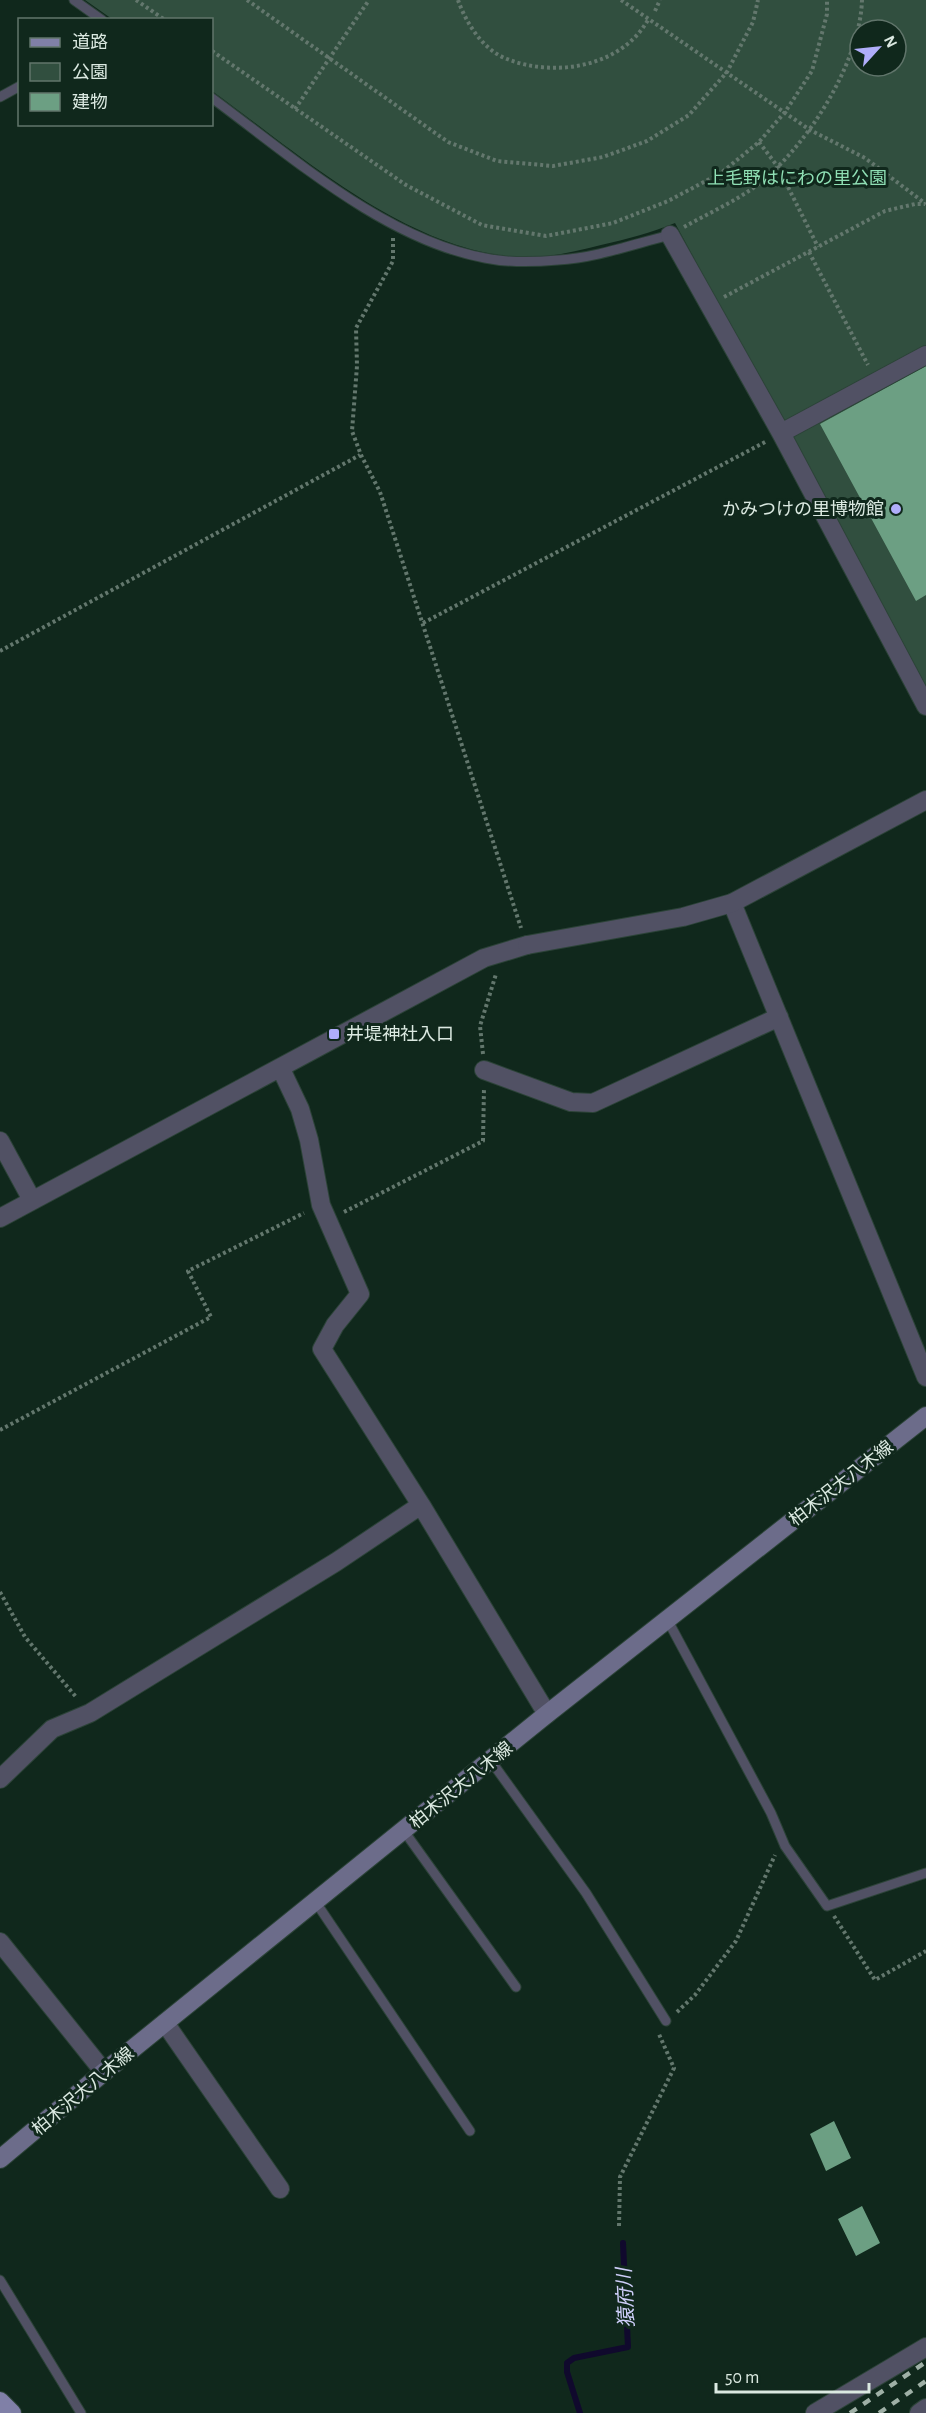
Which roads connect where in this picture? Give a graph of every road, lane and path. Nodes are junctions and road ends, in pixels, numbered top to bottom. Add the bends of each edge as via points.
1 (74, 0) edge
2 (136, 0) edge
3 (247, 0) edge
4 (369, 0) edge
5 (458, 0) edge
6 (621, 0) edge
7 (660, 0) edge
8 (758, 0) edge
9 (827, 0) edge
10 (862, 0) edge
11 (655, 11) dead end
12 (99, 18) edge
13 (162, 18) edge
14 (649, 18) junction
15 (213, 52) edge
16 (329, 58) junction
17 (727, 72) junction
18 (18, 87) edge
19 (0, 97) edge
20 (213, 99) edge
21 (295, 109) junction
22 (785, 112) junction
23 (810, 130) junction
24 (759, 142) junction
25 (778, 167) junction
26 (926, 204) edge
27 (393, 225) junction
28 (670, 235) junction
29 (818, 247) junction
30 (809, 252) junction
31 (710, 305) junction
32 (926, 354) edge
33 (879, 380) junction
34 (781, 433) junction
35 (361, 455) junction
36 (423, 623) junction
37 (0, 651) edge
38 (926, 706) edge
39 (926, 800) edge
40 (732, 903) junction
41 (527, 945) junction
42 (503, 952) junction
43 (779, 1017) junction
44 (281, 1069) junction
45 (484, 1070) junction
46 (0, 1141) edge
47 (32, 1200) junction
48 (324, 1213) junction
49 (0, 1218) edge
50 (926, 1377) edge
51 (926, 1416) edge
52 (0, 1430) edge
53 (421, 1505) junction
54 (0, 1592) edge
55 (668, 1619) junction
56 (90, 1713) junction
57 (547, 1714) junction
58 (491, 1761) junction
59 (0, 1779) edge
60 (404, 1831) junction
61 (785, 1846) junction
62 (926, 1873) edge
63 (315, 1901) junction
64 (827, 1906) junction
65 (0, 1942) edge
66 (926, 1951) edge
67 (516, 1987) dead end
68 (666, 2021) junction
69 (165, 2023) junction
70 (104, 2072) junction
71 (470, 2131) dead end
72 (0, 2160) edge
73 (280, 2189) dead end
74 (619, 2226) dead end
75 (0, 2280) edge
76 (926, 2347) edge
77 (926, 2408) edge
78 (81, 2413) edge
79 (816, 2413) edge
80 (919, 2413) edge

1 - 12 lane
2 - 13 path
3 - 16 path
4 - 16 path
5 - 14 path via 470,26 483,42 505,58 561,69 614,54 644,28
6 - 14 path
7 - 11 path
8 - 17 path via 753,22
9 - 22 path via 812,71
10 - 23 path via 846,63
14 - 17 path
15 - 21 path
16 - 17 path via 448,142 497,161 553,166 603,157 648,141 689,115
16 - 21 path
17 - 22 path
18 - 19 lane
20 - 27 lane via 339,191
21 - 24 path via 406,185 482,225 546,236 613,223 668,201 721,173
22 - 23 path
22 - 24 path
23 - 25 path
23 - 26 path via 865,158
24 - 25 path
25 - 28 path via 755,187
25 - 29 path
26 - 29 path via 885,211
27 - 28 lane via 457,251 517,261 561,260
27 - 35 path via 393,261 356,328 352,431
28 - 31 street
29 - 30 path
30 - 31 path
30 - 33 path
31 - 34 street
32 - 33 street
33 - 34 street
34 - 36 path
34 - 38 street
35 - 36 path via 380,492
35 - 37 path
36 - 41 path
39 - 40 street
40 - 41 street via 683,918
40 - 43 street
41 - 42 street
42 - 44 street via 484,958
42 - 45 path via 480,1026
43 - 45 street via 593,1103 571,1102
43 - 50 street
44 - 47 street
44 - 48 street via 300,1109
45 - 48 path via 483,1141
46 - 47 street
47 - 49 street
48 - 52 path via 188,1271 211,1317
48 - 53 street via 360,1294 322,1349
51 - 55 main road, 柏木沢大八木線
53 - 56 street via 336,1562
53 - 57 street
54 - 56 path via 25,1637
55 - 57 main road, 柏木沢大八木線
55 - 61 lane
56 - 59 street via 52,1729
57 - 58 main road, 柏木沢大八木線
58 - 60 main road, 柏木沢大八木線
58 - 68 lane via 586,1893
60 - 63 main road, 柏木沢大八木線
60 - 67 lane
61 - 64 lane
61 - 68 path via 773,1856 736,1941 695,1995
62 - 64 lane
63 - 69 main road, 柏木沢大八木線
63 - 71 lane
64 - 66 path via 875,1980
65 - 70 street
68 - 74 path via 656,2028 674,2068 620,2178
69 - 70 main road, 柏木沢大八木線
69 - 73 street
70 - 72 main road, 柏木沢大八木線
75 - 78 lane
76 - 79 street
77 - 80 street

